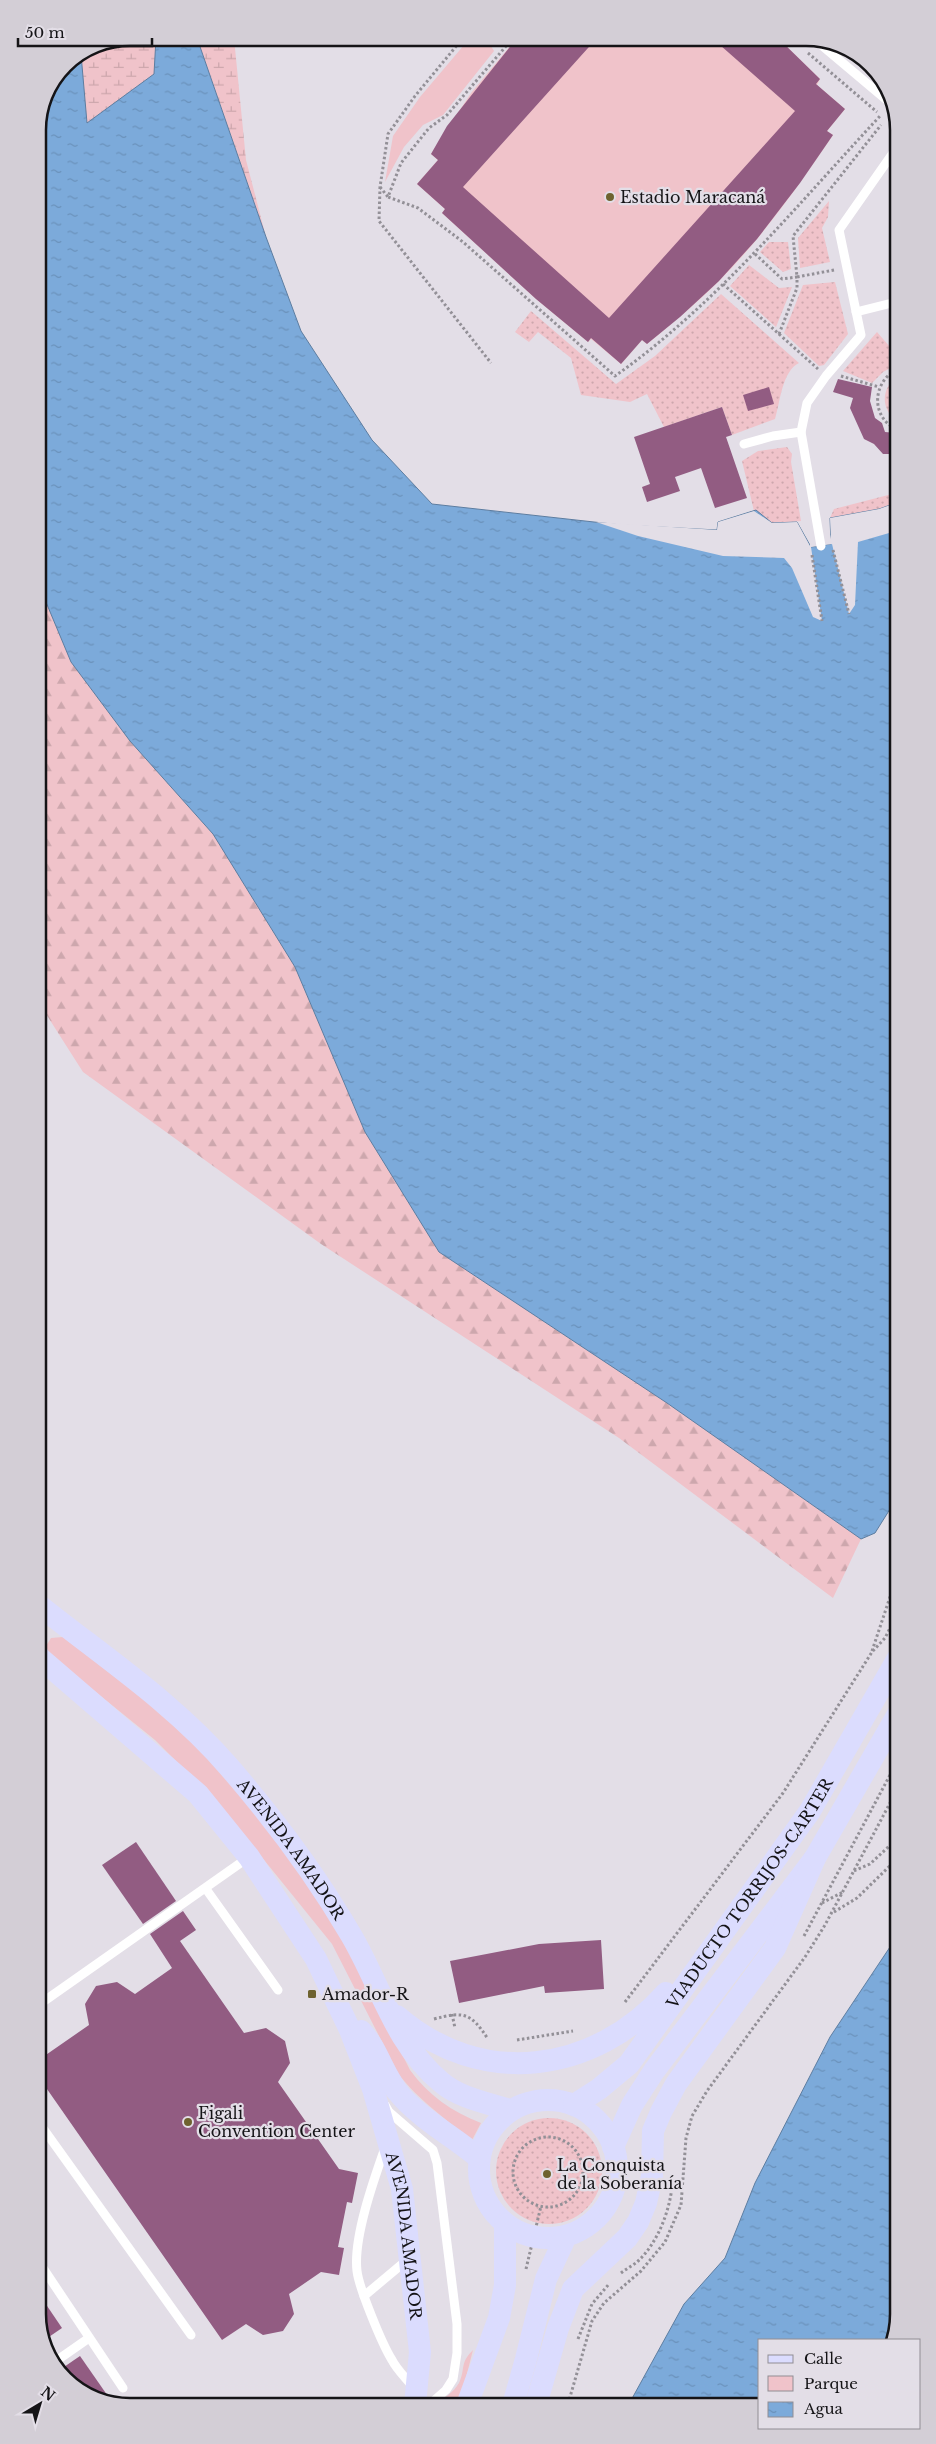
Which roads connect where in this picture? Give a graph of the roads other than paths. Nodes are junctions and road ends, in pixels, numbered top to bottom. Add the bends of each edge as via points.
1 (826, 49) edge
2 (882, 96) edge
3 (890, 157) edge
4 (890, 304) edge
5 (856, 312) junction
6 (801, 432) junction
7 (744, 444) dead end
8 (822, 546) dead end
9 (46, 1611) edge
10 (46, 1663) edge
11 (890, 1671) edge
12 (890, 1728) edge
13 (249, 1857) junction
14 (815, 1858) junction
15 (206, 1889) junction
16 (737, 1913) junction
17 (278, 1990) dead end
18 (46, 2000) edge
19 (384, 2005) junction
20 (342, 2014) junction
21 (373, 2089) junction
22 (574, 2105) junction
23 (510, 2110) junction
24 (46, 2132) edge
25 (389, 2139) junction
26 (613, 2147) junction
27 (479, 2158) junction
28 (505, 2224) junction
29 (566, 2236) junction
30 (411, 2257) junction
31 (46, 2273) edge
32 (364, 2296) junction
33 (191, 2336) dead end
34 (89, 2338) junction
35 (59, 2359) edge
36 (122, 2388) dead end
37 (419, 2398) edge
38 (420, 2398) edge
39 (425, 2398) edge
40 (470, 2398) edge
41 (515, 2398) edge
42 (538, 2398) edge

1 - 2 lane
3 - 5 lane via 839,230
4 - 5 lane
5 - 6 lane via 861,335 807,403
6 - 7 lane
6 - 8 lane
9 - 19 main road, AVENIDA AMADOR via 186,1722 229,1766 319,1884 351,1935
10 - 13 main road, AVENIDA AMADOR via 198,1794
11 - 16 main road, VIADUCTO TORRIJOS-CARTER via 810,1811
12 - 14 main road, VIADUCTO TORRIJOS-CARTER
13 - 15 lane
13 - 20 main road, AVENIDA AMADOR via 316,1959
14 - 26 main road, VIADUCTO TORRIJOS-CARTER via 654,2071 632,2105
14 - 42 main road via 775,1948 676,2084 661,2112 653,2131 652,2176 638,2222 627,2238 573,2288
15 - 17 lane
15 - 18 lane
16 - 19 main road via 650,2011 604,2041 569,2057 529,2064 492,2061 448,2050 407,2025
16 - 22 main road, VIADUCTO TORRIJOS-CARTER via 629,2064
19 - 23 main road, AVENIDA AMADOR via 417,2056 442,2084 458,2093
20 - 21 main road, AVENIDA AMADOR
20 - 27 main road, AVENIDA AMADOR via 367,2038 390,2082 403,2098 423,2117
21 - 25 main road, AVENIDA AMADOR
21 - 39 lane via 389,2112 433,2150 437,2163 457,2324 457,2353 453,2379 446,2390
22 - 23 main road via 558,2100 541,2100
22 - 26 main road via 598,2122
23 - 27 main road via 495,2123
24 - 33 lane
25 - 30 main road, AVENIDA AMADOR via 402,2189
25 - 32 lane via 369,2194 358,2251 357,2271
26 - 29 main road via 616,2179 605,2209 581,2230
27 - 28 main road via 479,2183 488,2205
28 - 29 main road via 523,2234 544,2239
28 - 40 main road via 505,2285 499,2318
29 - 41 main road via 546,2279
30 - 32 lane
30 - 38 main road, AVENIDA AMADOR via 420,2352
31 - 34 lane
32 - 37 lane via 392,2360
34 - 35 lane
34 - 36 lane

